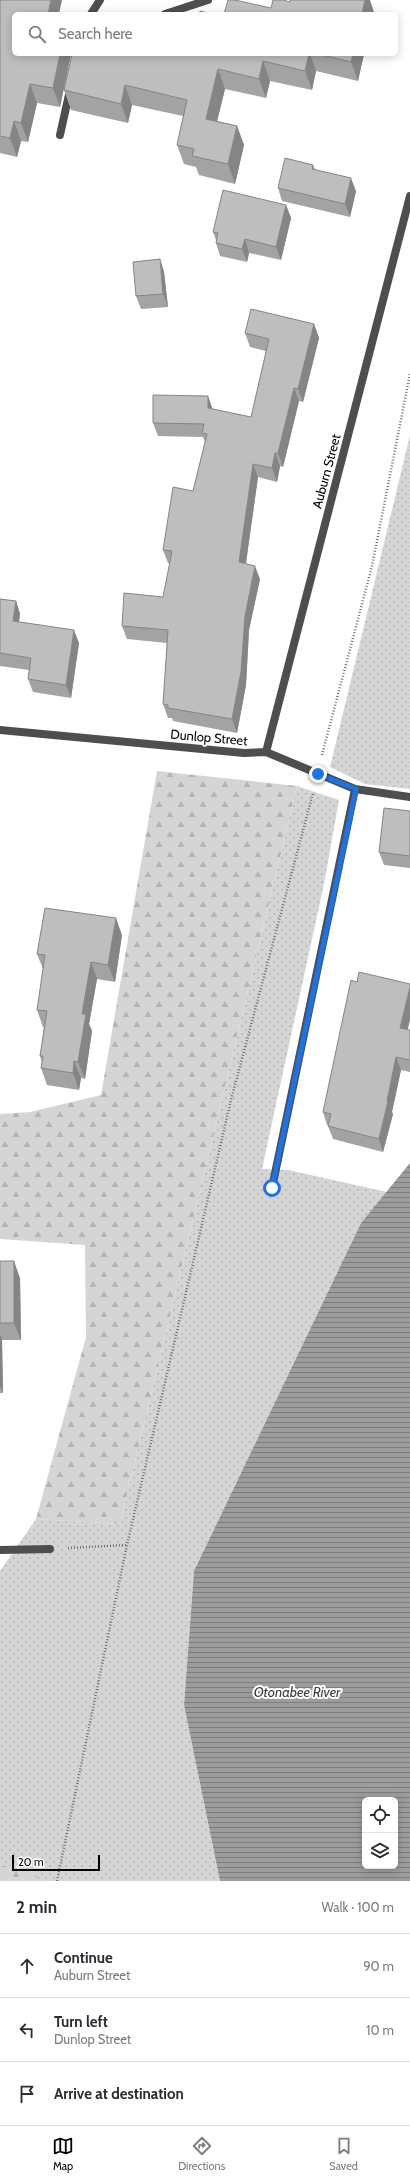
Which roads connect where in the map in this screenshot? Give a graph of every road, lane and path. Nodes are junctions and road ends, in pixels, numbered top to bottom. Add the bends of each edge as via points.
1 (100, 0) edge
2 (208, 0) edge
3 (92, 12) edge
4 (171, 12) edge
5 (71, 84) edge
6 (60, 135) dead end
7 (410, 196) edge
8 (410, 374) edge
9 (0, 730) edge
10 (266, 752) junction
11 (318, 774) junction
12 (356, 789) junction
13 (410, 797) edge
14 (272, 1188) dead end
15 (127, 1545) junction
16 (50, 1549) joint
17 (0, 1550) edge
18 (57, 1881) edge

1 - 3 street
2 - 4 street
5 - 6 street
7 - 10 street, Auburn Street
8 - 11 path via 372,566
9 - 10 street, Dunlop Street via 244,753
10 - 11 street, Dunlop Street
11 - 12 street, Dunlop Street
11 - 15 path via 230,1100
12 - 13 street, Dunlop Street
12 - 14 street
15 - 16 path
15 - 18 path
16 - 17 street

